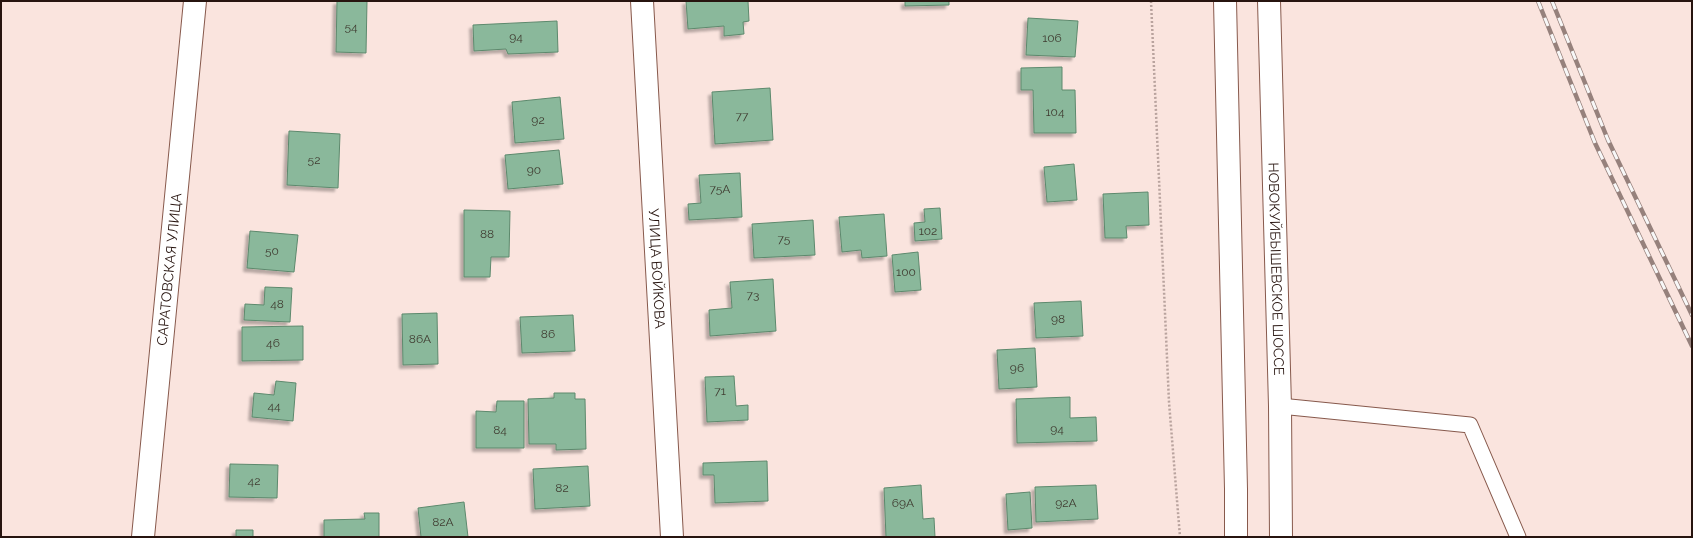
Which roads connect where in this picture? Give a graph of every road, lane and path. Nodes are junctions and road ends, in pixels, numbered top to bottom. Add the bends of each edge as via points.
1 (194, 1) edge
2 (642, 1) edge
3 (1151, 1) edge
4 (1225, 1) edge
5 (1269, 1) edge
6 (1280, 406) junction
7 (143, 537) edge
8 (672, 537) edge
9 (1180, 537) edge
10 (1236, 537) edge
11 (1281, 537) edge
12 (1518, 537) edge

1 - 7 main road, САРАТОВСКАЯ УЛИЦА
2 - 8 main road, УЛИЦА ВОЙКОВА
3 - 9 path via 1169,402
4 - 10 main road
5 - 6 main road, НОВОКУЙБЫШЕВСКОЕ ШОССЕ
6 - 11 main road, НОВОКУЙБЫШЕВСКОЕ ШОССЕ
6 - 12 lane via 1470,425

